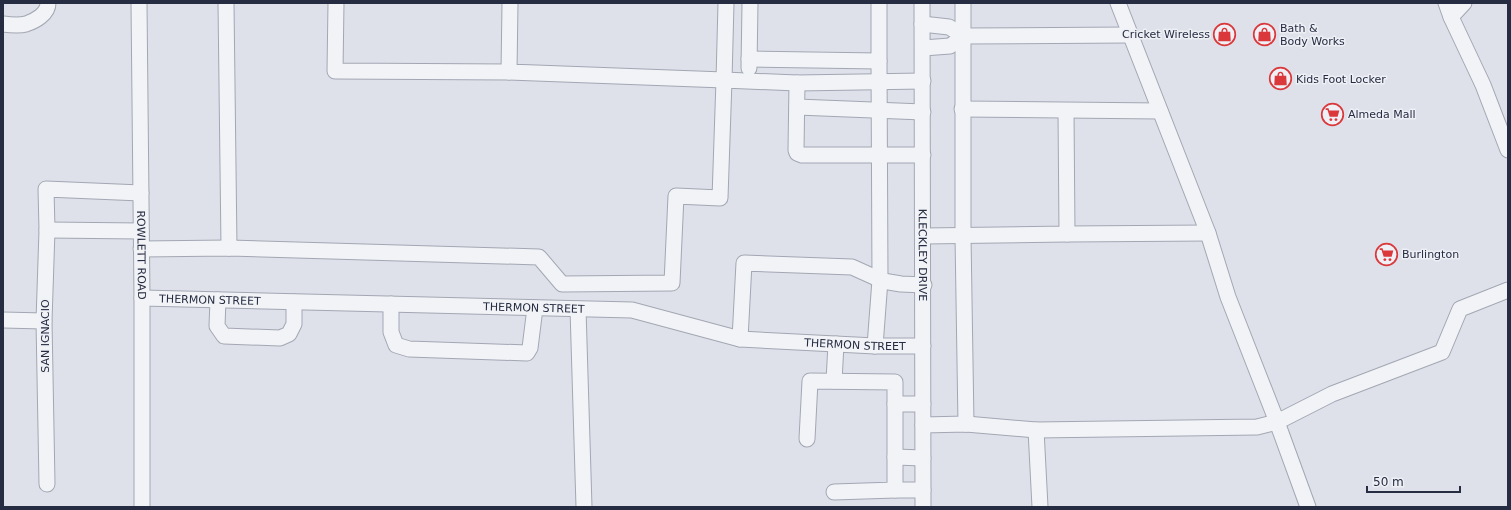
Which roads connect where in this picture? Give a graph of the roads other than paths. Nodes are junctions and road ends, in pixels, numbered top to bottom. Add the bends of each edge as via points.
1 (48, 3) edge
2 (139, 3) edge
3 (226, 3) edge
4 (336, 3) edge
5 (510, 3) edge
6 (726, 3) edge
7 (750, 3) edge
8 (879, 3) edge
9 (922, 3) edge
10 (963, 3) edge
11 (1118, 3) edge
12 (1446, 3) edge
13 (1464, 3) edge
14 (1451, 17) junction
15 (3, 24) edge
16 (922, 24) junction
17 (1131, 35) junction
18 (964, 36) junction
19 (923, 48) junction
20 (749, 59) junction
21 (879, 61) junction
22 (509, 72) junction
23 (724, 80) junction
24 (749, 81) junction
25 (923, 81) junction
26 (880, 82) junction
27 (797, 83) junction
28 (797, 107) junction
29 (962, 109) junction
30 (878, 111) junction
31 (1066, 111) junction
32 (1160, 111) junction
33 (923, 112) junction
34 (1508, 150) edge
35 (923, 155) junction
36 (879, 156) junction
37 (141, 194) junction
38 (47, 230) junction
39 (141, 231) junction
40 (1208, 233) junction
41 (1067, 234) junction
42 (924, 236) junction
43 (963, 236) junction
44 (229, 248) junction
45 (142, 249) junction
46 (880, 280) junction
47 (924, 285) junction
48 (1508, 290) edge
49 (142, 298) junction
50 (218, 300) junction
51 (294, 302) junction
52 (391, 304) junction
53 (535, 308) junction
54 (578, 309) junction
55 (3, 320) edge
56 (44, 321) junction
57 (740, 339) junction
58 (836, 344) junction
59 (875, 346) junction
60 (923, 346) junction
61 (834, 381) junction
62 (895, 404) junction
63 (923, 404) junction
64 (1277, 422) junction
65 (966, 424) junction
66 (922, 425) junction
67 (1036, 430) junction
68 (807, 439) dead end
69 (895, 458) junction
70 (923, 458) junction
71 (47, 484) dead end
72 (895, 490) junction
73 (923, 490) junction
74 (834, 492) dead end
75 (142, 507) edge
76 (584, 507) edge
77 (923, 507) edge
78 (1040, 507) edge
79 (1308, 507) edge

1 - 15 street via 44,14 25,25
2 - 37 street, ROWLETT ROAD
3 - 44 street
4 - 22 street via 335,71
5 - 22 street
6 - 23 street
7 - 20 street
8 - 21 street
9 - 16 street, KLECKLEY DRIVE
10 - 18 street
11 - 17 street
12 - 14 street
13 - 14 street
14 - 34 street via 1483,84
16 - 18 street via 949,26
16 - 19 street, KLECKLEY DRIVE
17 - 18 street
17 - 32 street
18 - 19 street via 950,46
18 - 29 street
19 - 25 street, KLECKLEY DRIVE
20 - 21 street
20 - 24 street
21 - 26 street
22 - 23 street
23 - 24 street
23 - 44 street via 720,198 676,196 672,283 562,284 539,257
24 - 27 street
25 - 26 street
25 - 33 street, KLECKLEY DRIVE
26 - 27 street
26 - 30 street
27 - 28 street
28 - 30 street
28 - 36 street via 797,153
29 - 31 street
29 - 43 street
30 - 33 street
30 - 36 street
31 - 32 street
31 - 41 street
32 - 40 street
33 - 35 street, KLECKLEY DRIVE
35 - 36 street
35 - 42 street, KLECKLEY DRIVE
36 - 46 street
37 - 38 street, SAN IGNACIO via 46,189
37 - 39 street, ROWLETT ROAD
38 - 39 street
38 - 56 street, SAN IGNACIO
39 - 45 street, ROWLETT ROAD
40 - 41 street
40 - 64 street via 1228,297
41 - 43 street
42 - 43 street
42 - 47 street, KLECKLEY DRIVE
43 - 65 street
44 - 45 street
45 - 49 street, ROWLETT ROAD
46 - 47 street
46 - 57 street via 852,267 744,263
46 - 59 street
47 - 60 street, KLECKLEY DRIVE
48 - 64 street via 1460,309 1442,352 1332,394
49 - 50 street, THERMON STREET
49 - 75 street, ROWLETT ROAD
50 - 51 street, THERMON STREET
50 - 51 street via 217,326 224,336 280,338 289,334 294,324
51 - 52 street, THERMON STREET
52 - 53 street, THERMON STREET
52 - 53 street via 391,332 396,344 409,350 527,353 530,348
53 - 54 street, THERMON STREET
54 - 57 street, THERMON STREET via 632,310
54 - 76 street
55 - 56 street
56 - 71 street, SAN IGNACIO
57 - 58 street, THERMON STREET
58 - 59 street, THERMON STREET
58 - 61 street
59 - 60 street, THERMON STREET
60 - 63 street, KLECKLEY DRIVE
61 - 62 street via 895,382
61 - 68 street via 810,381
62 - 63 street
62 - 69 street
63 - 66 street, KLECKLEY DRIVE
64 - 67 street via 1257,427
64 - 79 street
65 - 66 street
65 - 67 street
66 - 70 street, KLECKLEY DRIVE
67 - 78 street
69 - 70 street
69 - 72 street
70 - 73 street, KLECKLEY DRIVE
72 - 73 street
72 - 74 street
73 - 77 street, KLECKLEY DRIVE

